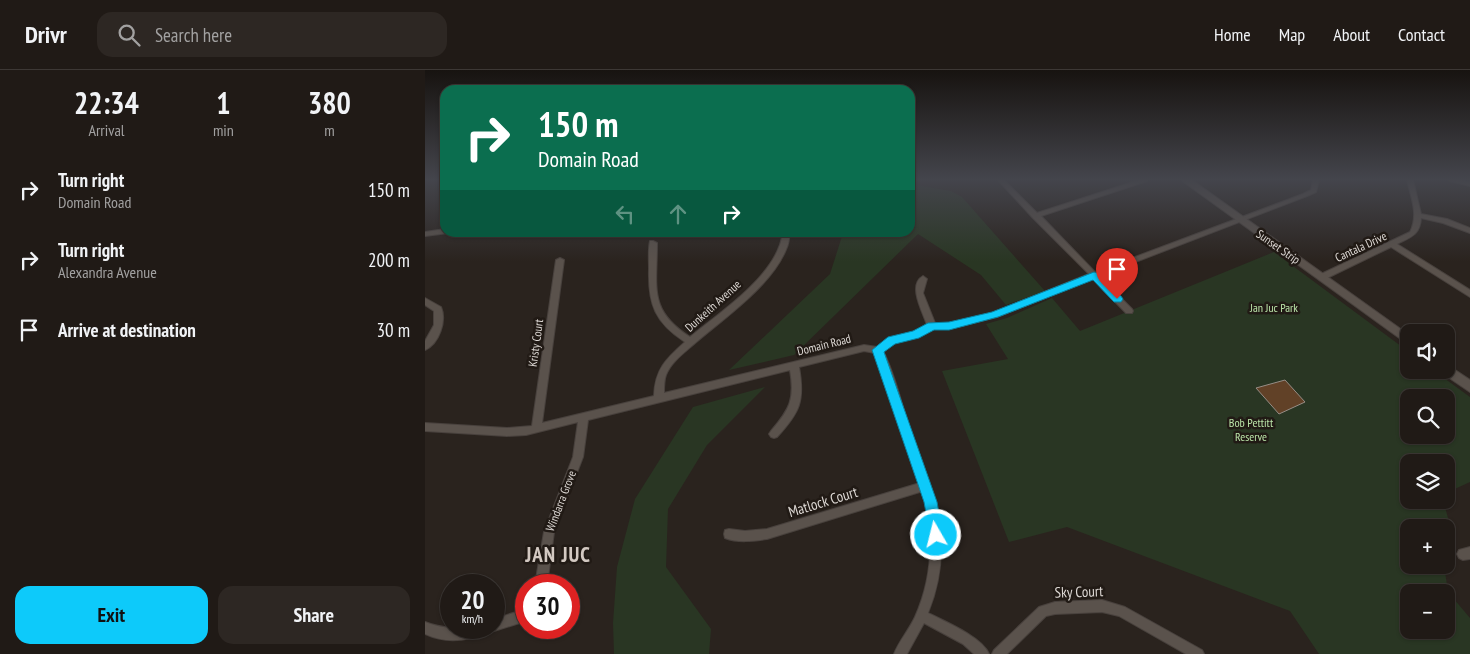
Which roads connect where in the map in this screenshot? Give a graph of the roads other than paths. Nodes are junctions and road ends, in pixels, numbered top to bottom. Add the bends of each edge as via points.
1 (1027, 207) edge
2 (1062, 207) edge
3 (1227, 207) edge
4 (1231, 207) edge
5 (1273, 207) edge
6 (1416, 207) edge
7 (1418, 215) junction
8 (1035, 216) junction
9 (1244, 218) junction
10 (1470, 231) edge
11 (440, 232) edge
12 (425, 234) edge
13 (786, 237) edge
14 (653, 243) dead end
15 (1392, 244) junction
16 (560, 260) dead end
17 (1094, 275) junction
18 (1322, 277) junction
19 (923, 279) dead end
20 (1470, 294) edge
21 (425, 301) edge
22 (1129, 311) dead end
23 (932, 326) junction
24 (1400, 335) edge
25 (691, 342) junction
26 (425, 347) edge
27 (878, 350) junction
28 (794, 365) junction
29 (1455, 376) edge
30 (1470, 387) edge
31 (659, 398) junction
32 (583, 418) junction
33 (425, 427) edge
34 (536, 429) junction
35 (774, 434) dead end
36 (925, 486) junction
37 (729, 534) dead end
38 (543, 574) edge
39 (923, 616) junction
40 (425, 628) edge
41 (440, 634) edge
42 (900, 654) edge
43 (983, 654) edge
44 (998, 654) edge
45 (1198, 654) edge

1 - 8 street
2 - 8 street
3 - 9 street, Sunset Strip
4 - 9 street, Sunset Strip
5 - 9 street, Domain Road
6 - 7 street
7 - 10 street
7 - 15 street, Cantala Drive via 1418,225 1413,233
8 - 17 street
9 - 17 street, Domain Road
9 - 18 street, Sunset Strip
11 - 12 street
13 - 25 street, Dunkeith Avenue via 783,250 767,274
14 - 25 street via 655,307 674,332
15 - 18 street, Cantala Drive
15 - 20 street
16 - 34 street, Kristy Court
17 - 22 street
17 - 23 street, Domain Road via 994,315 949,326
18 - 24 street, Sunset Strip
19 - 23 street via 919,293
21 - 26 street via 438,309 440,319 433,338
23 - 27 street, Domain Road via 915,335 892,340
25 - 31 street, Dunkeith Avenue via 665,368 659,383
27 - 28 street, Domain Road via 864,348
27 - 36 street
28 - 31 street, Domain Road
28 - 35 street via 797,401 789,417
29 - 30 street
31 - 32 street, Domain Road
32 - 34 street, Domain Road
32 - 38 street, Windarra Grove via 578,457 549,532
33 - 34 street, Domain Road via 507,432
36 - 37 street, Matlock Court via 767,534
36 - 39 street via 934,517 936,551
39 - 42 street
39 - 43 street via 967,640
40 - 41 street
44 - 45 street, Sky Court via 1043,611 1102,606 1121,611

